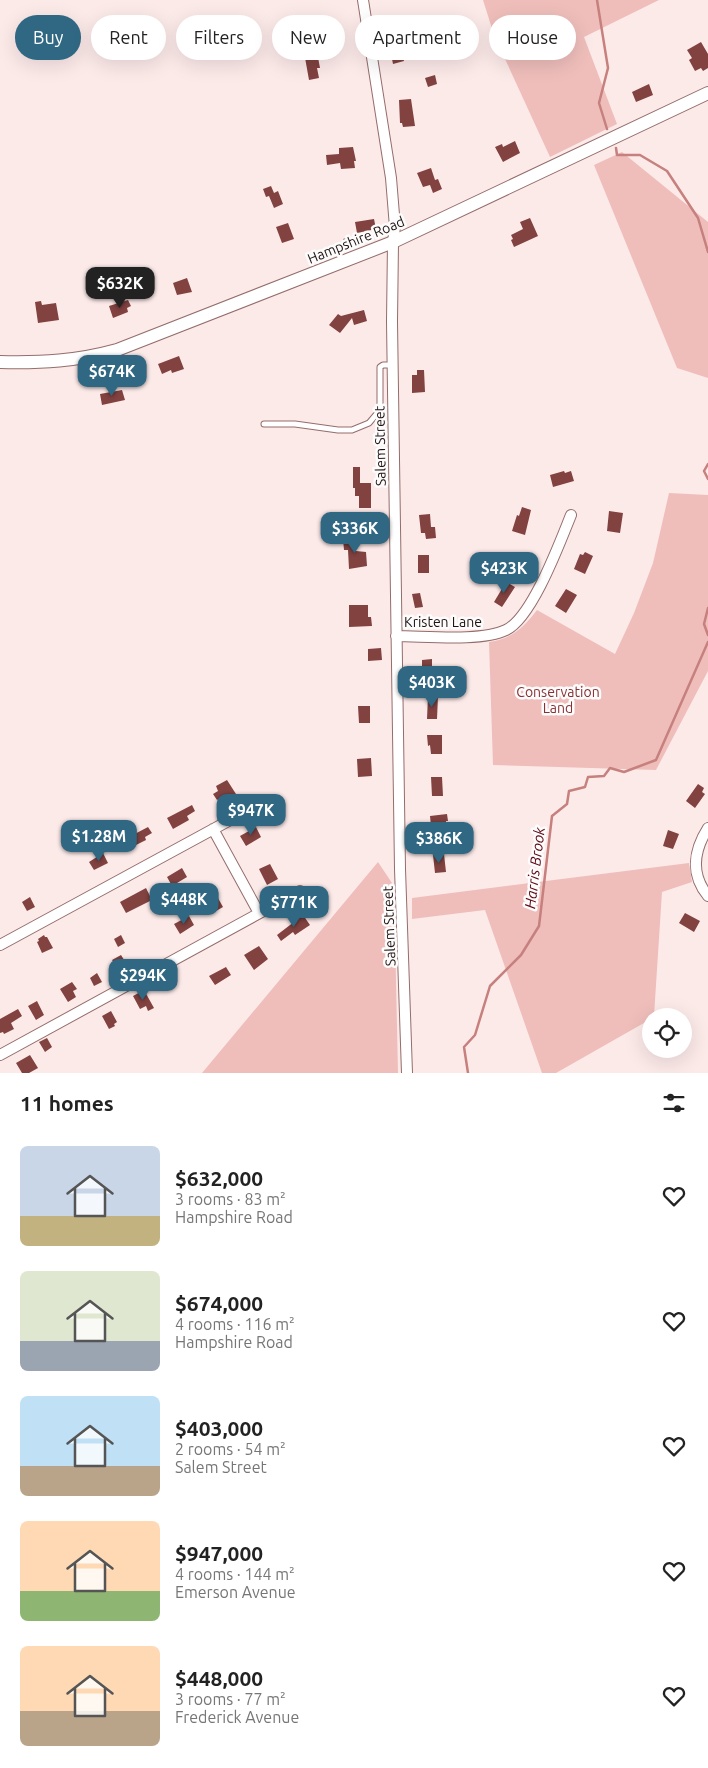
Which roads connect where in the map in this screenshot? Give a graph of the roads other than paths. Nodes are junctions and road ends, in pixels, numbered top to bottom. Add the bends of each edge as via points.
1 (363, 0) edge
2 (708, 92) edge
3 (393, 242) junction
4 (0, 362) edge
5 (392, 365) junction
6 (380, 398) junction
7 (393, 403) junction
8 (264, 424) dead end
9 (570, 515) dead end
10 (396, 636) junction
11 (243, 813) dead end
12 (708, 828) edge
13 (213, 829) junction
14 (300, 891) dead end
15 (708, 896) edge
16 (259, 913) junction
17 (0, 945) edge
18 (0, 1055) edge
19 (407, 1073) edge

1 - 3 street, Salem Street via 391,178
2 - 3 street, Hampshire Road
3 - 4 street, Hampshire Road via 117,350 73,360
3 - 5 street, Salem Street
5 - 6 lane via 380,367
5 - 7 street, Salem Street
6 - 7 lane
6 - 8 lane via 380,410 368,423 352,430
7 - 10 street, Salem Street
9 - 10 street, Kristen Lane via 552,563 524,614 513,626 483,636
10 - 19 street, Salem Street
11 - 13 street
12 - 15 street via 698,846 695,862 697,877
13 - 16 street
13 - 17 street
14 - 16 street
16 - 18 street

